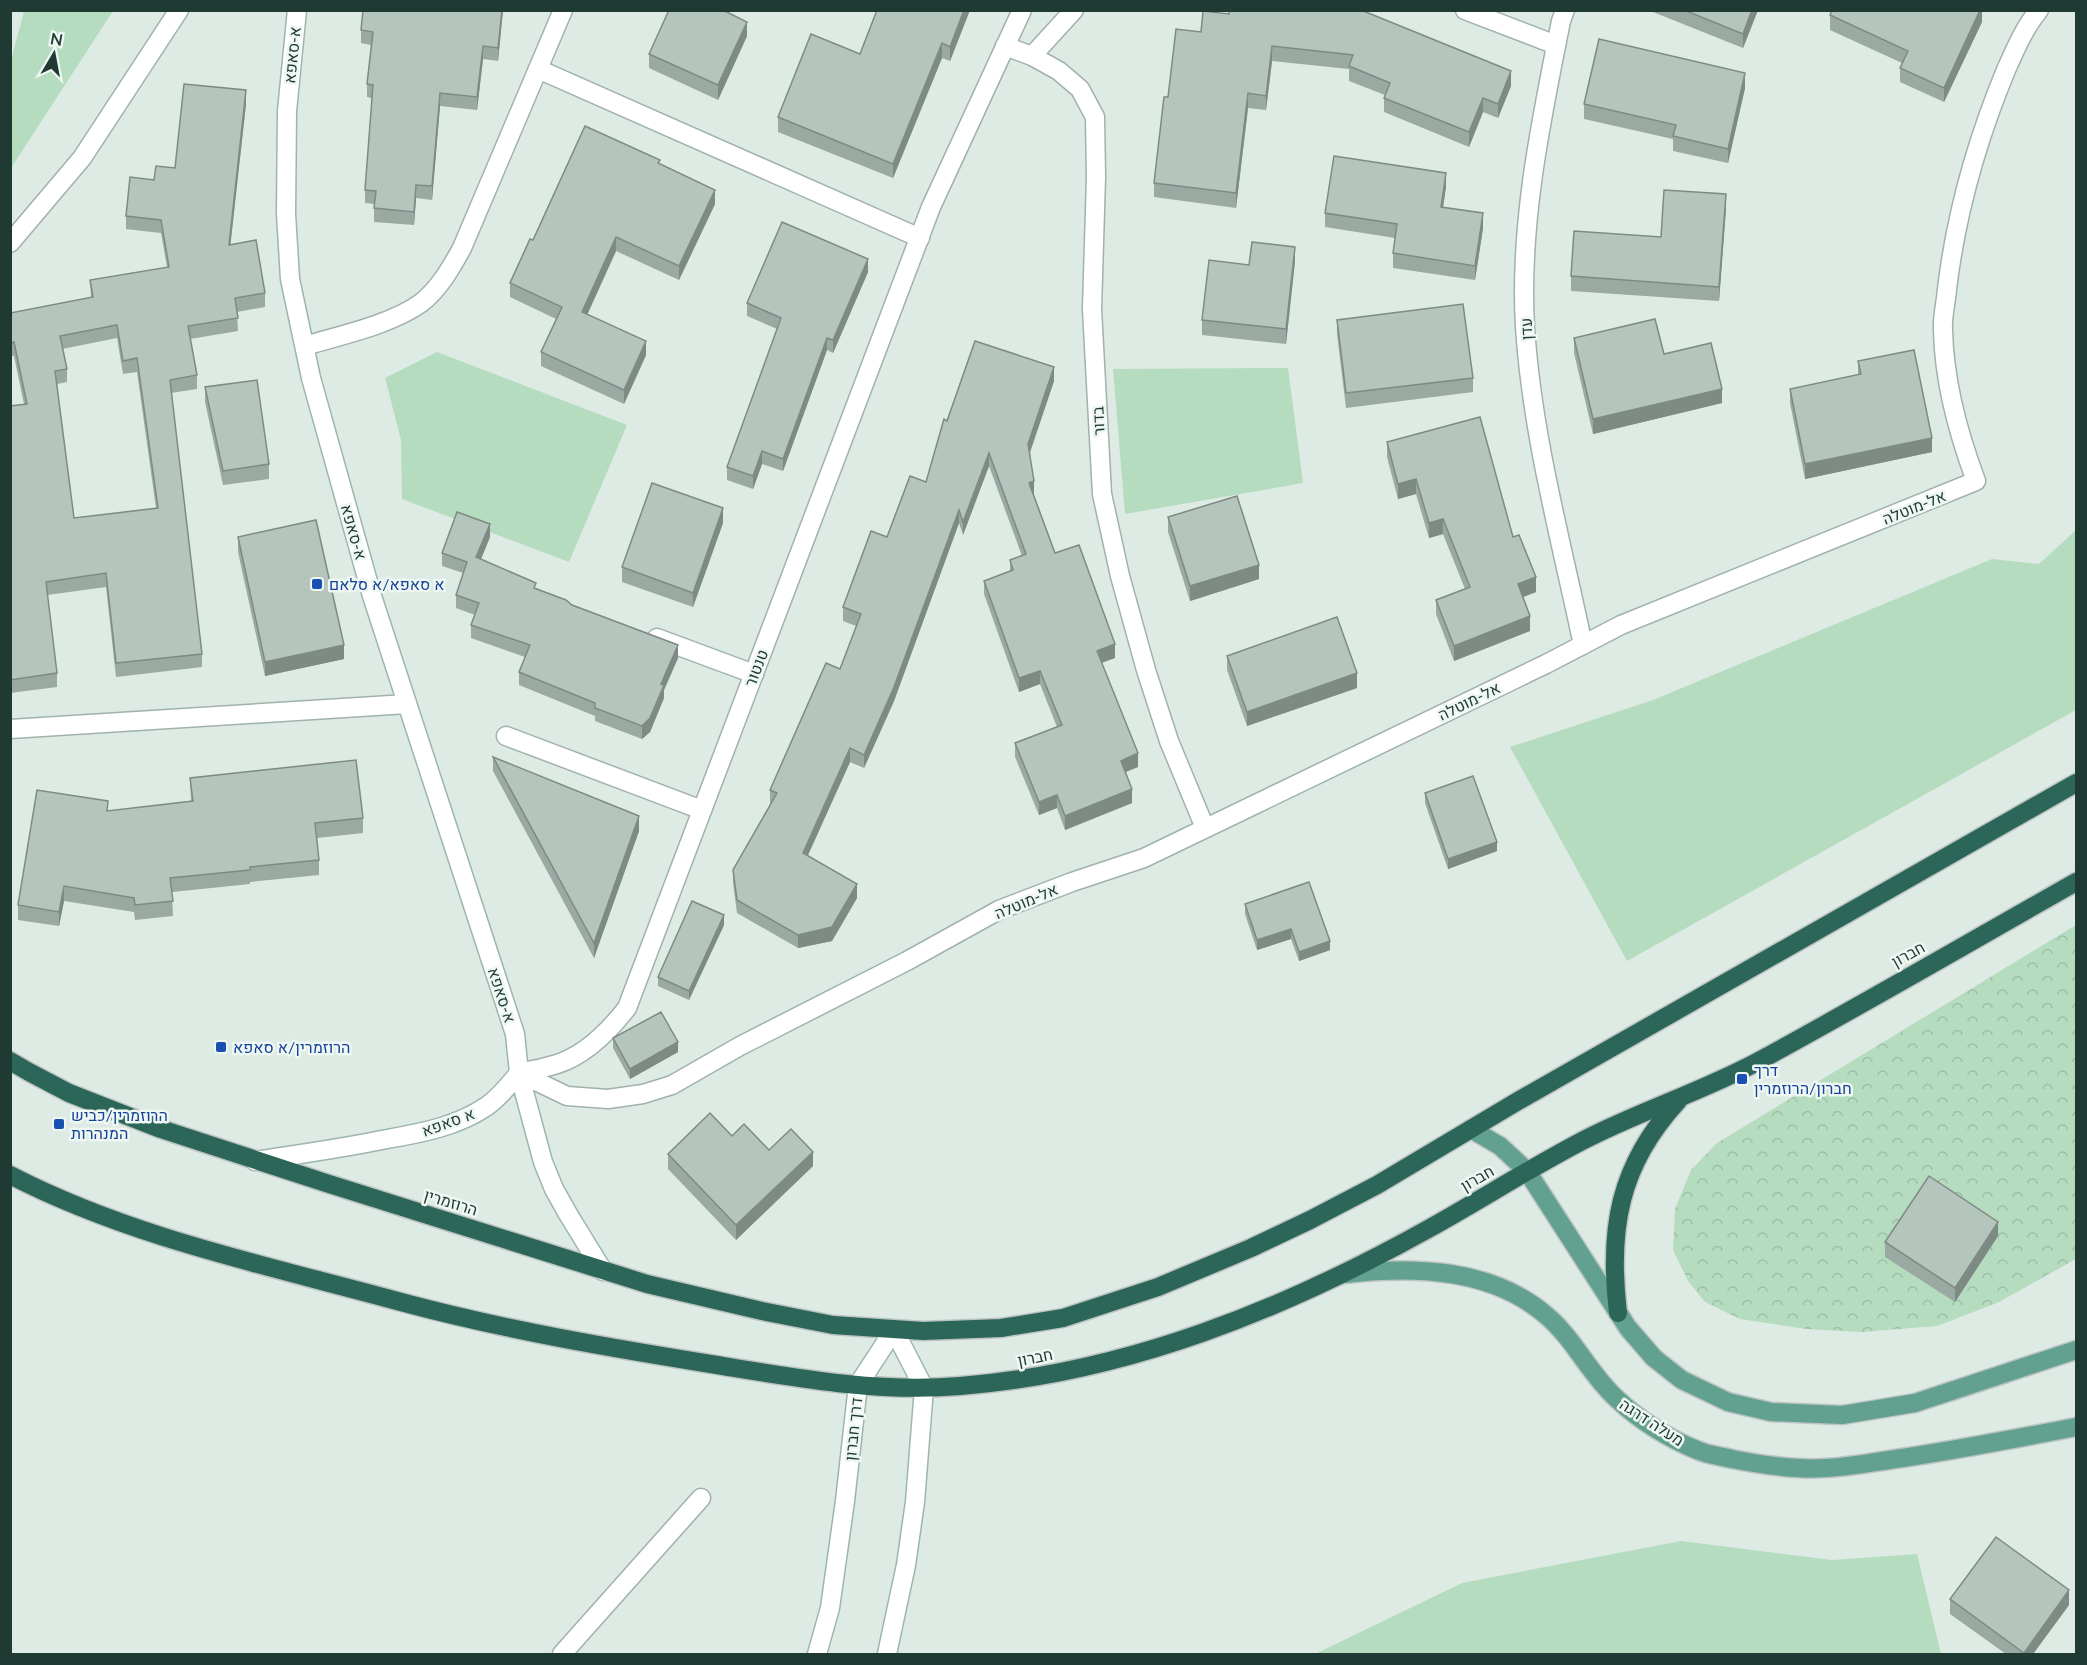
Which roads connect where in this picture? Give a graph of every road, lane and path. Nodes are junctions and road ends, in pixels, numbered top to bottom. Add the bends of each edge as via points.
1 (179, 10) edge
2 (297, 10) edge
3 (563, 10) edge
4 (1022, 10) edge
5 (1074, 10) edge
6 (1465, 10) edge
7 (1565, 10) edge
8 (2039, 10) edge
9 (1556, 45) junction
10 (1005, 46) junction
11 (1032, 56) junction
12 (538, 69) junction
13 (920, 238) junction
14 (10, 243) edge
15 (305, 346) junction
16 (643, 632) edge
17 (1583, 645) junction
18 (754, 674) junction
19 (407, 704) junction
20 (10, 729) edge
21 (506, 736) dead end
22 (2076, 783) edge
23 (702, 810) junction
24 (1205, 828) junction
25 (2076, 882) edge
26 (10, 1061) edge
27 (519, 1073) junction
28 (1683, 1096) junction
29 (1471, 1129) junction
30 (255, 1161) junction
31 (1527, 1171) junction
32 (10, 1175) edge
33 (603, 1270) junction
34 (1343, 1274) junction
35 (1618, 1313) junction
36 (894, 1330) junction
37 (2076, 1350) edge
38 (858, 1384) junction
39 (924, 1388) junction
40 (2076, 1427) edge
41 (701, 1498) dead end
42 (562, 1654) edge
43 (817, 1654) edge
44 (887, 1654) edge

1 - 14 street via 82,158
2 - 15 street, א-סאפא via 287,111 286,214 290,279
3 - 12 street
4 - 10 street, טנטור
5 - 11 street
6 - 9 street
7 - 9 street, עדן
8 - 17 street, אל-מוטלה via 2014,52 1971,168 1949,278 1943,328 1947,381 1976,481 1621,625
9 - 17 street, עדן via 1537,143 1526,247 1525,327 1537,435
10 - 11 street, בדור
10 - 13 street, טנטור
11 - 24 street, בדור via 1080,89 1095,117 1092,309 1102,494 1146,670 1169,741
12 - 13 street
12 - 15 street via 447,276 421,302 393,318
13 - 18 street, טנטור
15 - 19 street, א-סאפא via 372,596
16 - 18 street
17 - 24 street, אל-מוטלה
18 - 23 street, טנטור
19 - 20 street
19 - 27 street, א-סאפא via 515,1034
21 - 23 street
22 - 29 highway, חברון
23 - 27 street, טנטור via 627,1008 610,1030 576,1055 558,1064
24 - 27 street, אל-מוטלה via 1144,858 999,910 672,1085 634,1096 587,1098 567,1096
25 - 28 highway, חברון via 1752,1065
26 - 30 highway, הרוזמרין via 99,1105
27 - 30 street, א סאפא via 486,1106 438,1129
27 - 33 street via 554,1189
28 - 31 highway, חברון via 1601,1131
28 - 35 highway via 1648,1138 1623,1197 1614,1242
29 - 31 main road via 1500,1146
29 - 36 highway, חברון via 1310,1220 1158,1287 1063,1318 1001,1328
30 - 33 highway, הרוזמרין
31 - 34 highway, חברון
31 - 35 main road
32 - 38 highway via 141,1229 447,1314 662,1356
33 - 36 highway, הרוזמרין via 694,1296 805,1320
34 - 39 highway, חברון via 1280,1304 1187,1339 1088,1366 1020,1380
34 - 40 main road, מעלה דרגה via 1437,1272 1493,1284 1548,1316 1616,1399 1654,1427 1698,1451 1763,1466 1825,1468
35 - 37 main road via 1654,1358 1682,1380 1728,1402 1770,1412 1842,1415 1915,1403
36 - 38 street, דרך חברון
36 - 39 street
38 - 39 highway, חברון
38 - 43 street, דרך חברון via 832,1596
39 - 44 street via 915,1502
41 - 42 street

